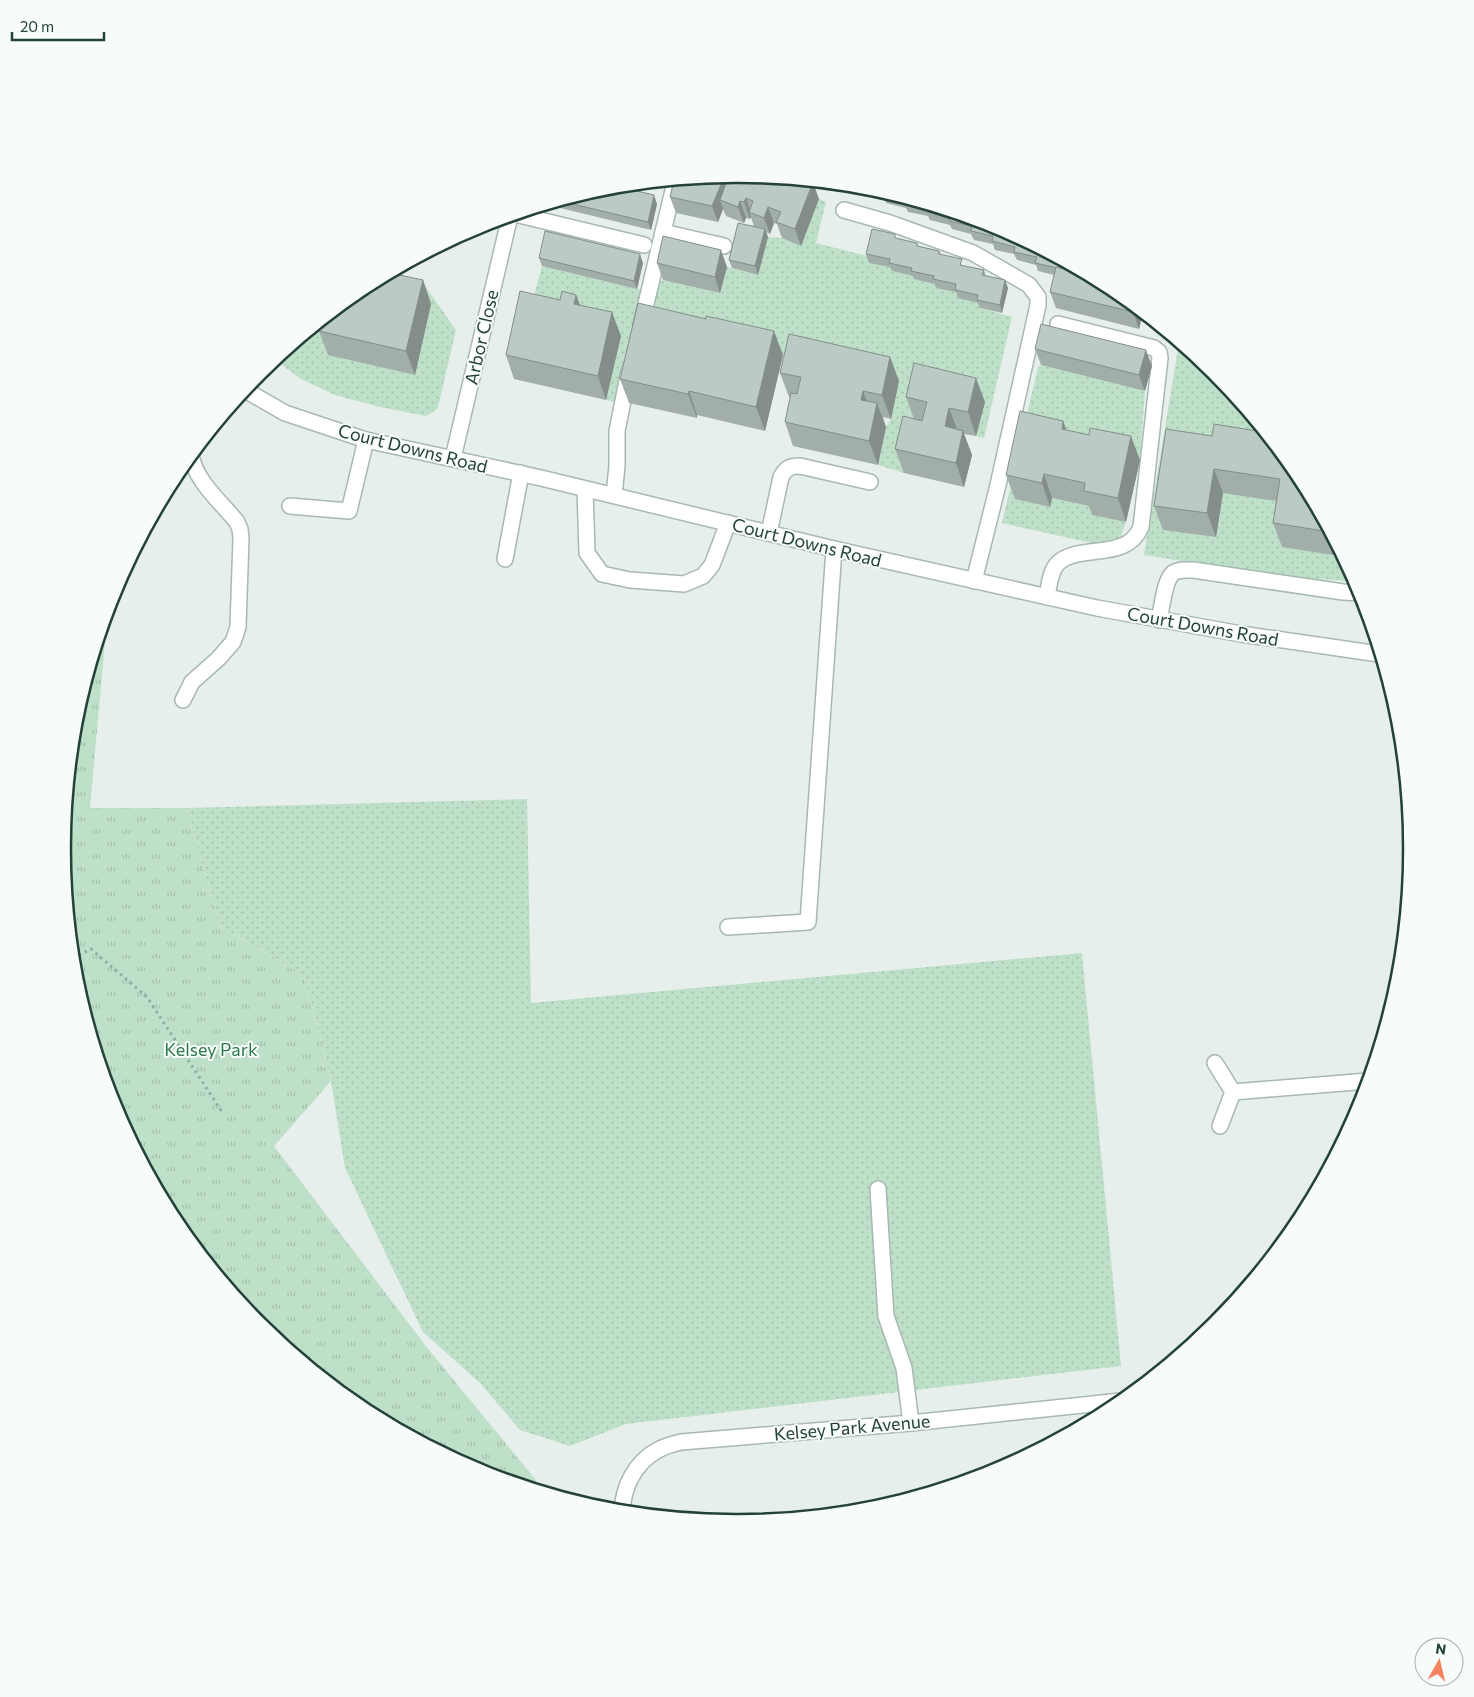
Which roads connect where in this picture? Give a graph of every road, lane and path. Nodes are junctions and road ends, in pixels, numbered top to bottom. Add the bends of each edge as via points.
1 (674, 186) edge
2 (844, 210) dead end
3 (527, 217) edge
4 (508, 223) edge
5 (664, 232) junction
6 (644, 246) dead end
7 (724, 246) dead end
8 (1058, 324) dead end
9 (638, 336) edge
10 (633, 355) edge
11 (251, 394) edge
12 (366, 440) junction
13 (453, 458) junction
14 (193, 465) edge
15 (521, 473) junction
16 (870, 482) dead end
17 (585, 488) junction
18 (614, 495) junction
19 (290, 506) dead end
20 (728, 523) junction
21 (769, 533) junction
22 (834, 549) junction
23 (505, 559) dead end
24 (974, 581) junction
25 (1351, 592) edge
26 (1047, 597) junction
27 (1159, 620) junction
28 (1373, 653) edge
29 (183, 700) dead end
30 (728, 927) dead end
31 (80, 954) edge
32 (1215, 1063) dead end
33 (1360, 1082) edge
34 (1233, 1092) junction
35 (222, 1112) dead end
36 (1220, 1126) dead end
37 (878, 1189) dead end
38 (1106, 1403) edge
39 (911, 1423) junction
40 (622, 1504) edge

1 - 5 street
2 - 24 street via 973,253 1029,284 1038,297
3 - 6 street
4 - 13 street, Arbor Close
5 - 7 street
5 - 9 street
8 - 26 street via 1154,348 1160,358 1138,535 1125,546 1069,557 1058,563
10 - 18 street via 616,431
11 - 12 street, Court Downs Road via 286,413
12 - 13 street, Court Downs Road
12 - 19 street via 350,511
13 - 15 street, Court Downs Road
14 - 29 street via 201,479 238,522 241,538 238,627 236,636 222,655 192,682
15 - 17 street, Court Downs Road
15 - 23 street
16 - 21 street via 792,466 781,477
17 - 18 street, Court Downs Road
17 - 20 street via 587,553 602,574 630,580 684,584 703,576 712,565
18 - 20 street, Court Downs Road
20 - 21 street, Court Downs Road
21 - 22 street, Court Downs Road
22 - 24 street, Court Downs Road
22 - 30 street via 808,922
24 - 26 street, Court Downs Road
25 - 27 street via 1179,570 1168,580
26 - 27 street, Court Downs Road
27 - 28 street, Court Downs Road
31 - 35 path via 91,949 147,997
32 - 34 street
33 - 34 street
34 - 36 street
37 - 39 street via 886,1316 904,1368
38 - 39 street, Kelsey Park Avenue
39 - 40 street, Kelsey Park Avenue via 680,1442 658,1450 640,1464 629,1480

